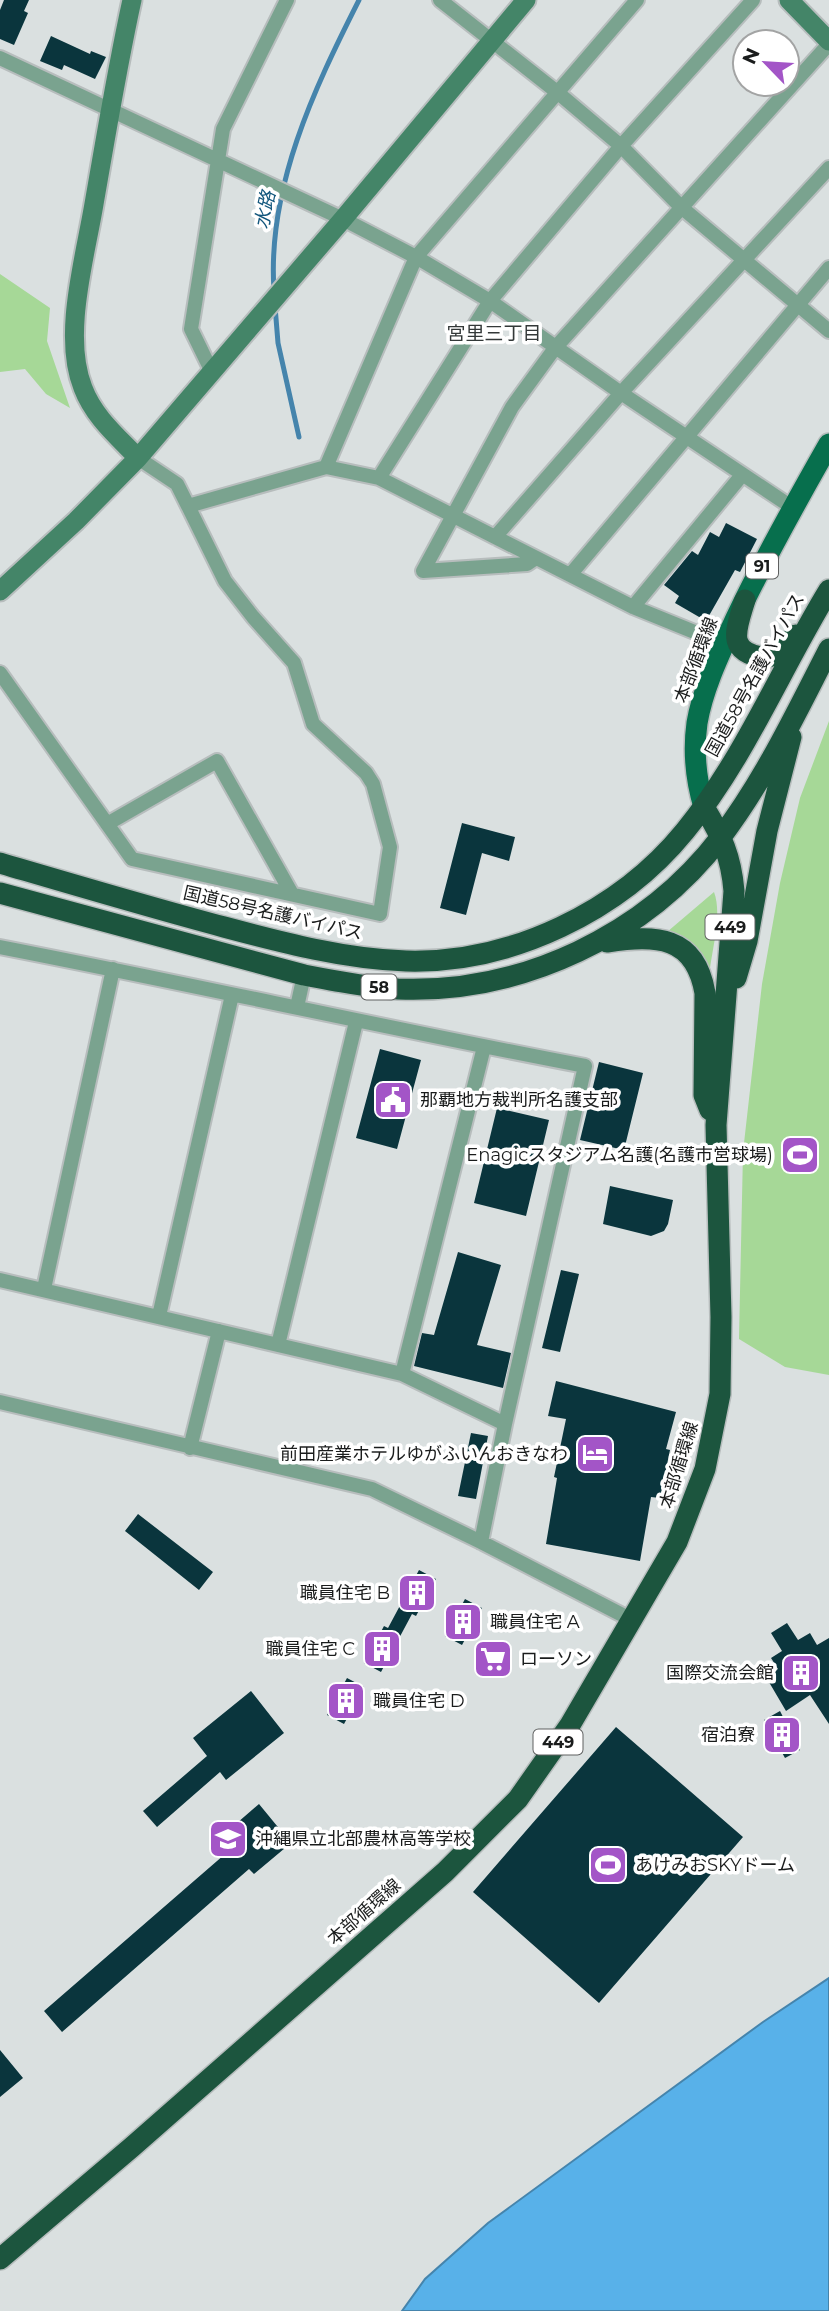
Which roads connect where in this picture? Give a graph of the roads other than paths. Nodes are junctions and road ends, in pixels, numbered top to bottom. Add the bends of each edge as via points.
1 (132, 0) edge
2 (287, 0) edge
3 (440, 0) edge
4 (526, 0) edge
5 (637, 0) edge
6 (753, 0) edge
7 (789, 0) edge
8 (491, 40) junction
9 (829, 43) edge
10 (0, 58) edge
11 (557, 92) junction
12 (110, 110) junction
13 (621, 146) junction
14 (218, 162) junction
15 (829, 168) edge
16 (681, 207) junction
17 (343, 219) junction
18 (416, 257) junction
19 (744, 261) junction
20 (829, 268) edge
21 (490, 301) junction
22 (798, 305) junction
23 (829, 331) edge
24 (555, 348) junction
25 (211, 370) junction
26 (621, 393) junction
27 (686, 436) junction
28 (829, 444) edge
29 (138, 458) junction
30 (326, 467) junction
31 (742, 475) junction
32 (379, 478) junction
33 (188, 506) junction
34 (793, 508) junction
35 (453, 516) junction
36 (495, 537) junction
37 (537, 558) junction
38 (570, 575) junction
39 (829, 590) edge
40 (0, 591) edge
41 (745, 600) junction
42 (633, 607) junction
43 (815, 614) junction
44 (724, 644) junction
45 (829, 649) edge
46 (0, 673) edge
47 (798, 708) junction
48 (704, 807) junction
49 (107, 824) junction
50 (721, 836) junction
51 (0, 863) edge
52 (0, 893) edge
53 (292, 894) junction
54 (595, 944) junction
55 (0, 947) edge
56 (113, 969) junction
57 (304, 975) junction
58 (232, 995) junction
59 (297, 1007) junction
60 (723, 1019) junction
61 (356, 1022) junction
62 (484, 1047) junction
63 (716, 1125) junction
64 (0, 1280) edge
65 (44, 1289) junction
66 (159, 1316) junction
67 (219, 1331) junction
68 (278, 1345) junction
69 (402, 1374) junction
70 (0, 1402) edge
71 (505, 1424) junction
72 (190, 1448) junction
73 (481, 1542) junction
74 (632, 1620) junction
75 (0, 2259) edge

1 - 12 street
2 - 14 street via 223,129
3 - 8 street
4 - 8 street
5 - 11 street
6 - 13 street
7 - 9 street
8 - 11 street
8 - 17 street
9 - 16 street
10 - 12 street
11 - 13 street
11 - 18 street
12 - 14 street
12 - 29 street via 78,304 76,365 94,413
13 - 16 street
13 - 21 street
14 - 17 street
14 - 25 street via 191,329
15 - 19 street
16 - 19 street
16 - 24 street
17 - 18 street
17 - 25 street
18 - 21 street
18 - 30 street
19 - 22 street
19 - 26 street
20 - 22 street
21 - 24 street
21 - 32 street
22 - 23 street
22 - 27 street
24 - 26 street
24 - 35 street via 512,407
25 - 29 street
26 - 27 street
26 - 36 street
27 - 31 street
27 - 38 street
28 - 34 main road, 本部循環線 / 91
29 - 33 street via 177,484
29 - 40 street
30 - 32 street
30 - 33 street
31 - 34 street
31 - 42 street
32 - 35 street
33 - 53 street via 225,581 294,663 313,724 373,784 387,834 390,847 380,914
34 - 41 main road, 本部循環線 / 91
35 - 36 street
35 - 37 street via 424,571 527,564
36 - 37 street
37 - 38 street
38 - 42 street
39 - 43 highway, 国道58号名護バイパス / 58
41 - 43 highway via 736,641 758,657 777,654
41 - 44 main road, 本部循環線 / 91
42 - 44 street
43 - 48 highway, 国道58号名護バイパス / 58
44 - 48 main road, 本部循環線 / 91 via 698,721 696,771
45 - 47 highway, 58
46 - 49 street
47 - 50 highway, 58 via 755,787
47 - 60 highway via 766,831 747,940
48 - 50 highway, 本部循環線 / 449
48 - 51 highway, 国道58号名護バイパス / 58 via 663,856 601,906 524,941 439,959 373,958 290,944
49 - 53 street via 132,859
49 - 53 street via 218,761
50 - 54 highway, 58 via 650,909
50 - 60 highway, 本部循環線 / 449 via 734,891
52 - 57 highway, 58
54 - 57 highway, 58 via 504,978 443,987 386,988
54 - 63 highway via 659,939 677,944 691,958 705,993 704,1095
55 - 56 street
56 - 58 street
56 - 65 street
57 - 59 street
58 - 59 street
58 - 66 street
59 - 61 street
60 - 63 highway, 本部循環線 / 449
61 - 62 street
61 - 68 street
62 - 69 street
62 - 71 street via 586,1066
63 - 74 highway, 本部循環線 / 449 via 722,1317 716,1420 705,1469 677,1542
64 - 65 street
65 - 66 street
66 - 67 street
67 - 68 street
67 - 72 street
68 - 69 street
69 - 71 street
70 - 72 street
71 - 73 street
72 - 73 street via 372,1489
73 - 74 street
74 - 75 highway, 本部循環線 / 449 via 562,1736 494,1825

